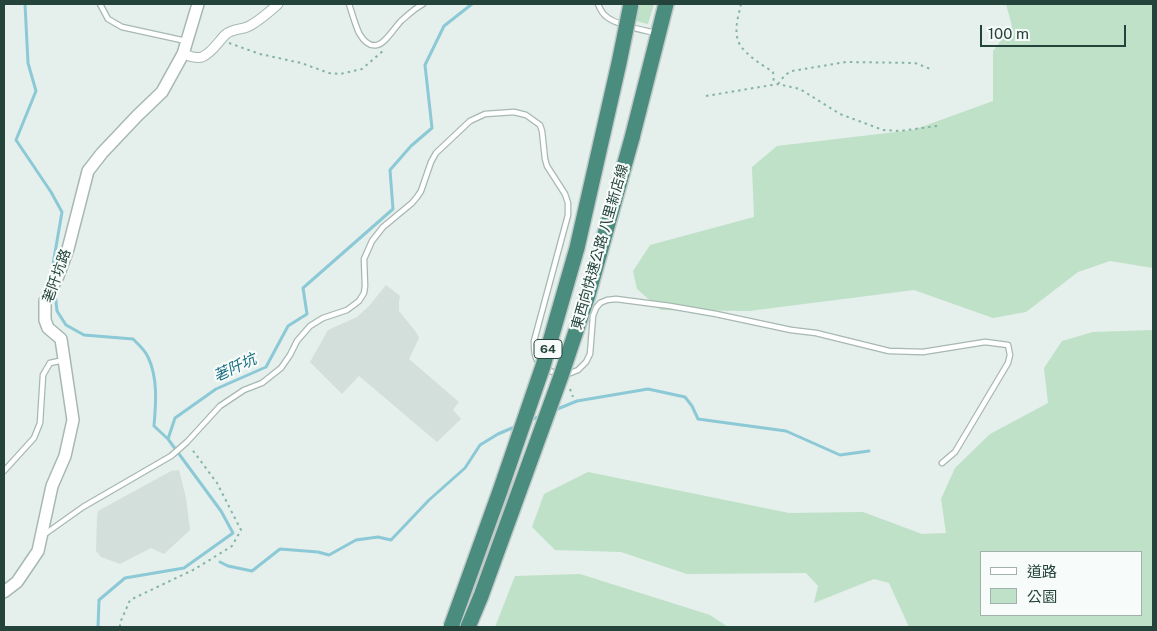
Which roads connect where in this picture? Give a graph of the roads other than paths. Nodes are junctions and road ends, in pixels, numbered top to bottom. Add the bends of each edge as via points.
1 (100, 4) edge
2 (198, 4) edge
3 (278, 4) edge
4 (349, 4) edge
5 (422, 4) edge
6 (598, 4) edge
7 (631, 4) edge
8 (666, 4) edge
9 (658, 34) junction
10 (188, 42) junction
11 (183, 54) junction
12 (64, 360) junction
13 (942, 463) dead end
14 (4, 471) edge
15 (42, 536) junction
16 (4, 592) edge
17 (451, 627) edge
18 (468, 627) edge

1 - 10 lane via 108,19 122,27
2 - 10 street, 荖阡坑路
3 - 11 street via 245,28 230,31 202,57
4 - 5 lane via 359,33 369,45 383,42
6 - 9 lane via 602,12 615,22
7 - 17 highway, 東西向快速公路 八里新店線 / 64, bridge via 577,248 543,366
8 - 9 highway, 東西向快速公路 八里新店線 / 64
9 - 18 highway, 東西向快速公路 八里新店線 / 64, bridge via 588,295
10 - 11 street, 荖阡坑路
11 - 12 street, 荖阡坑路 via 162,92 88,171 68,249 45,301 45,320 48,328 61,339
12 - 14 lane via 50,363 43,375 40,422 34,438
12 - 15 street, 荖阡坑路 via 74,420 65,456 52,486
13 - 15 lane via 955,452 1008,363 1008,345 985,342 923,352 890,350 716,314 607,300 600,303 593,316 590,354 586,362 568,374 547,370 538,362 534,341 568,215 568,203 547,166 540,124 514,112 485,114 470,121 442,147 431,162 417,197 377,234 364,259 365,286 359,301 347,310 310,326 281,368 220,406 171,456 83,507
15 - 16 street, 荖阡坑路 via 38,551 17,582

